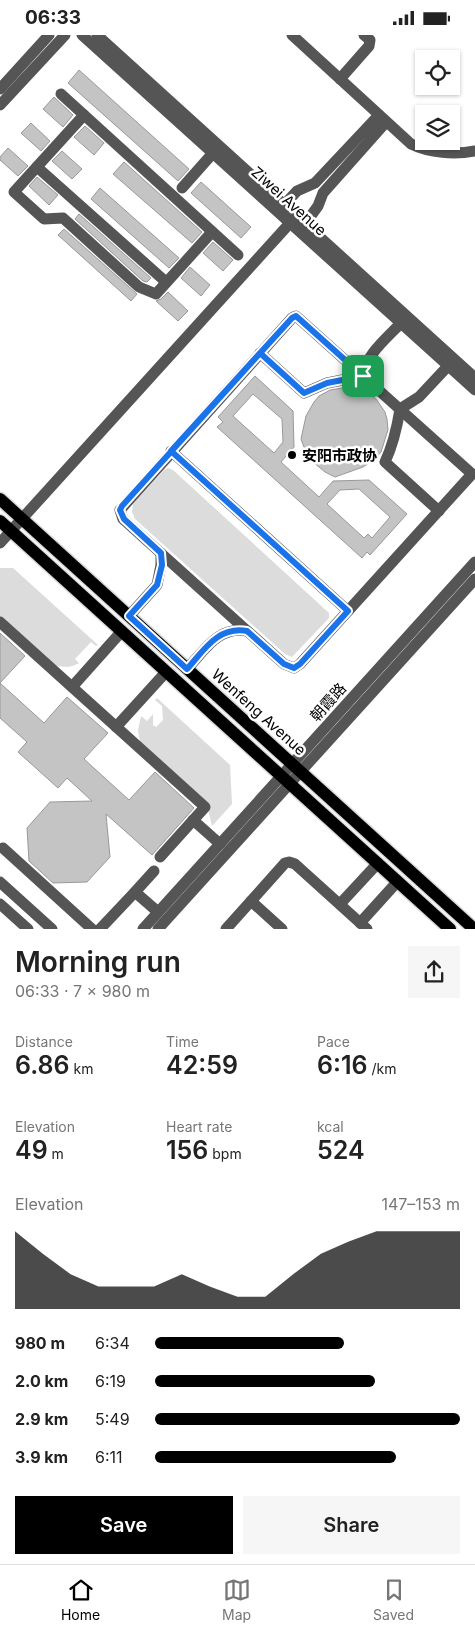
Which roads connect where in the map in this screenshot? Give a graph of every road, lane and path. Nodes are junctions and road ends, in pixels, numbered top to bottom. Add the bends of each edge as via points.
1 (49, 35) edge
2 (65, 35) edge
3 (82, 35) edge
4 (96, 35) edge
5 (292, 35) edge
6 (364, 35) edge
7 (340, 79) junction
8 (0, 89) edge
9 (61, 94) dead end
10 (0, 105) edge
11 (84, 115) junction
12 (382, 118) junction
13 (475, 151) edge
14 (213, 153) junction
15 (37, 167) junction
16 (182, 188) junction
17 (167, 191) junction
18 (182, 204) junction
19 (284, 205) junction
20 (290, 223) junction
21 (305, 224) junction
22 (212, 232) junction
23 (238, 255) dead end
24 (166, 282) junction
25 (401, 323) junction
26 (260, 353) junction
27 (448, 366) junction
28 (363, 376) junction
29 (475, 377) edge
30 (475, 390) edge
31 (400, 409) junction
32 (171, 451) junction
33 (0, 499) edge
34 (439, 511) junction
35 (22, 519) junction
36 (0, 521) edge
37 (11, 531) junction
38 (0, 543) edge
39 (161, 553) junction
40 (475, 563) edge
41 (475, 579) edge
42 (348, 611) junction
43 (129, 616) junction
44 (0, 622) edge
45 (122, 631) junction
46 (247, 631) junction
47 (187, 669) junction
48 (166, 672) junction
49 (72, 687) junction
50 (116, 727) junction
51 (296, 768) junction
52 (286, 780) junction
53 (193, 820) junction
54 (220, 844) junction
55 (3, 848) dead end
56 (160, 857) dead end
57 (378, 863) junction
58 (154, 871) dead end
59 (398, 881) junction
60 (0, 882) edge
61 (135, 892) junction
62 (252, 901) junction
63 (0, 904) edge
64 (340, 904) junction
65 (158, 912) junction
66 (364, 926) edge
67 (28, 929) edge
68 (52, 929) edge
69 (92, 929) edge
70 (100, 929) edge
71 (142, 929) edge
72 (158, 929) edge
73 (226, 929) edge
74 (282, 929) edge
75 (450, 929) edge
76 (474, 929) edge

1 - 8 street
2 - 10 street
3 - 14 street, Ziwei Avenue
4 - 19 street, Ziwei Avenue
5 - 7 street
6 - 7 street via 370,40 369,46
7 - 12 street
9 - 11 street
11 - 15 street
11 - 17 street
12 - 13 street via 411,144 422,149
12 - 19 street via 315,183 297,191
12 - 21 street via 323,193
14 - 16 street
14 - 20 street, Ziwei Avenue
15 - 24 street
15 - 24 street via 14,192 44,219 63,218 139,287 156,293
16 - 17 street
16 - 18 street
17 - 18 street
18 - 22 street
19 - 21 street, Ziwei Avenue
20 - 25 street, Ziwei Avenue
20 - 35 street
21 - 29 street, Ziwei Avenue
22 - 23 street
22 - 24 street
25 - 27 street, Ziwei Avenue
25 - 28 street via 370,357
26 - 28 street via 304,393 327,383
26 - 28 street via 296,316
26 - 32 street
27 - 30 street, Ziwei Avenue
27 - 31 street via 420,397
28 - 31 street
31 - 34 street via 397,430 385,463
31 - 34 street via 472,474
32 - 39 street via 120,510 124,519
32 - 42 street
33 - 35 main road, Wenfeng Avenue
34 - 42 street
35 - 37 street
35 - 43 main road, Wenfeng Avenue
36 - 37 main road
37 - 38 street
37 - 45 main road
39 - 43 street via 157,585
39 - 46 street
40 - 51 street, 朝霞路
41 - 51 street, 朝霞路
42 - 46 street via 294,668 284,664
43 - 47 main road, Wenfeng Avenue
44 - 49 street
45 - 48 main road
45 - 49 street
46 - 47 street via 234,630 216,637
47 - 51 main road, Wenfeng Avenue
48 - 50 street
48 - 52 main road
49 - 50 street
50 - 53 street via 205,807
51 - 52 street, 朝霞路
51 - 76 main road, Wenfeng Avenue
52 - 54 street, 朝霞路
52 - 57 main road
52 - 72 street, 朝霞路
53 - 54 street
53 - 56 street
54 - 65 street, 朝霞路
55 - 69 street
57 - 59 main road
57 - 64 street
58 - 61 street
59 - 66 street
59 - 75 main road
60 - 68 street
61 - 65 street
61 - 70 street
62 - 64 street via 289,862 296,864
62 - 73 street
62 - 74 street
63 - 67 street
64 - 66 street
65 - 71 street, 朝霞路

